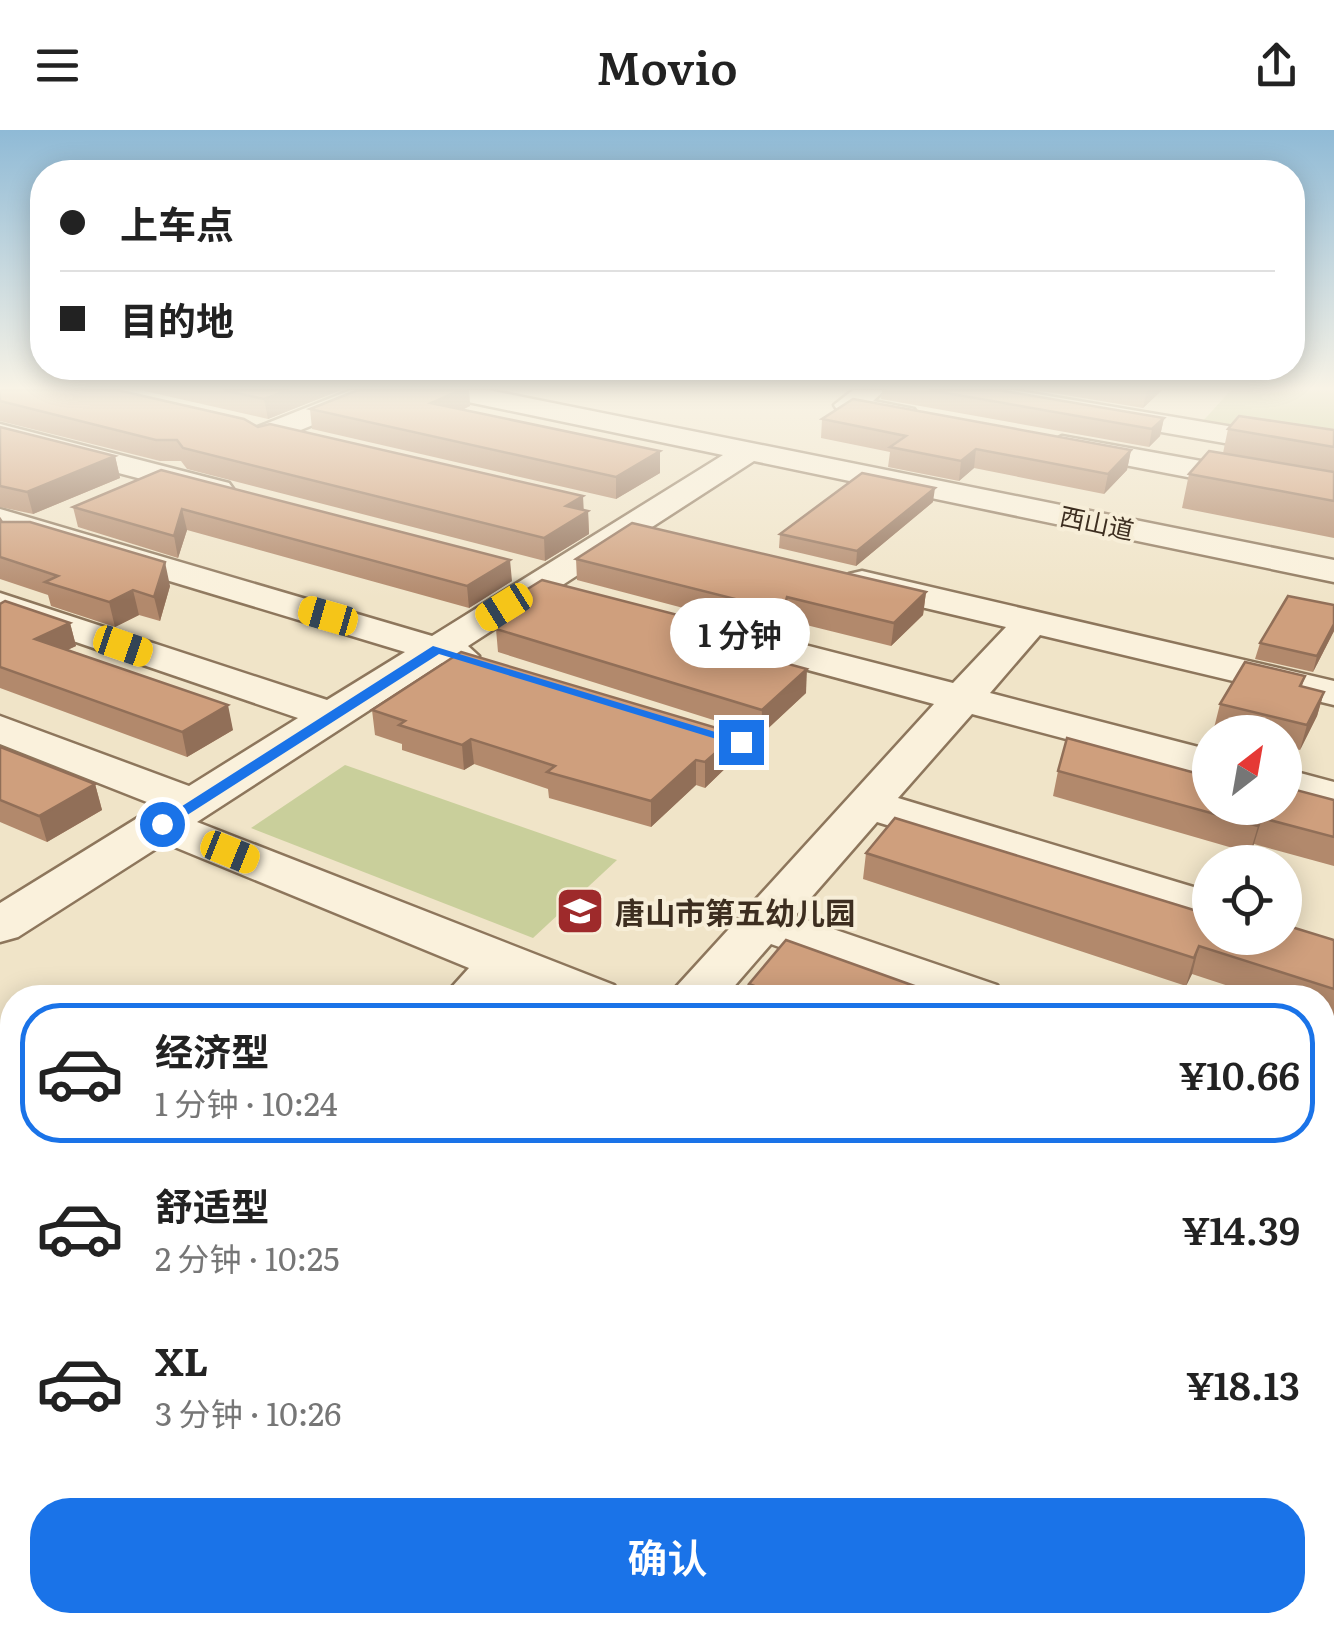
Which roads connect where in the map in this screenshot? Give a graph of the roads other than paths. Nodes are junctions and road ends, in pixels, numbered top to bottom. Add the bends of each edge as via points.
1 (102, 460) edge
2 (201, 460) edge
3 (733, 460) edge
4 (794, 460) edge
5 (1146, 460) joint
6 (162, 476) junction
7 (1334, 495) edge
8 (108, 498) edge
9 (254, 500) edge
10 (72, 514) dead end
11 (626, 519) junction
12 (18, 524) edge
13 (1125, 528) junction
14 (688, 541) edge
15 (0, 546) edge
16 (1334, 571) edge
17 (821, 572) edge
18 (534, 577) junction
19 (592, 600) edge
20 (6, 611) edge
21 (666, 620) edge
22 (1031, 622) junction
23 (438, 649) junction
24 (495, 666) edge
25 (1334, 693) edge
26 (962, 698) junction
27 (332, 716) junction
28 (0, 729) edge
29 (1192, 759) edge
30 (1302, 788) edge
31 (1334, 796) edge
32 (867, 804) junction
33 (177, 814) junction
34 (1192, 903) edge
35 (761, 922) junction
36 (0, 926) edge
37 (488, 980) edge
38 (517, 985) edge
39 (704, 985) edge
40 (940, 985) edge

1 - 6 street
2 - 6 street
3 - 11 street
4 - 13 street, 西山道
5 - 7 street
5 - 13 street via 1158,484 1154,498
6 - 8 street
6 - 9 street
10 - 12 street
11 - 14 street
11 - 18 street
12 - 15 street
12 - 23 street
13 - 16 street, 西山道
17 - 22 street
18 - 19 street
18 - 23 street
20 - 27 street
21 - 26 street
22 - 25 street
22 - 26 street
23 - 24 street
23 - 27 street
26 - 29 street
26 - 32 street
27 - 33 street
28 - 33 street
30 - 31 street
32 - 34 street
32 - 35 street
33 - 36 street
33 - 37 street
35 - 39 street
35 - 40 street
37 - 38 street

